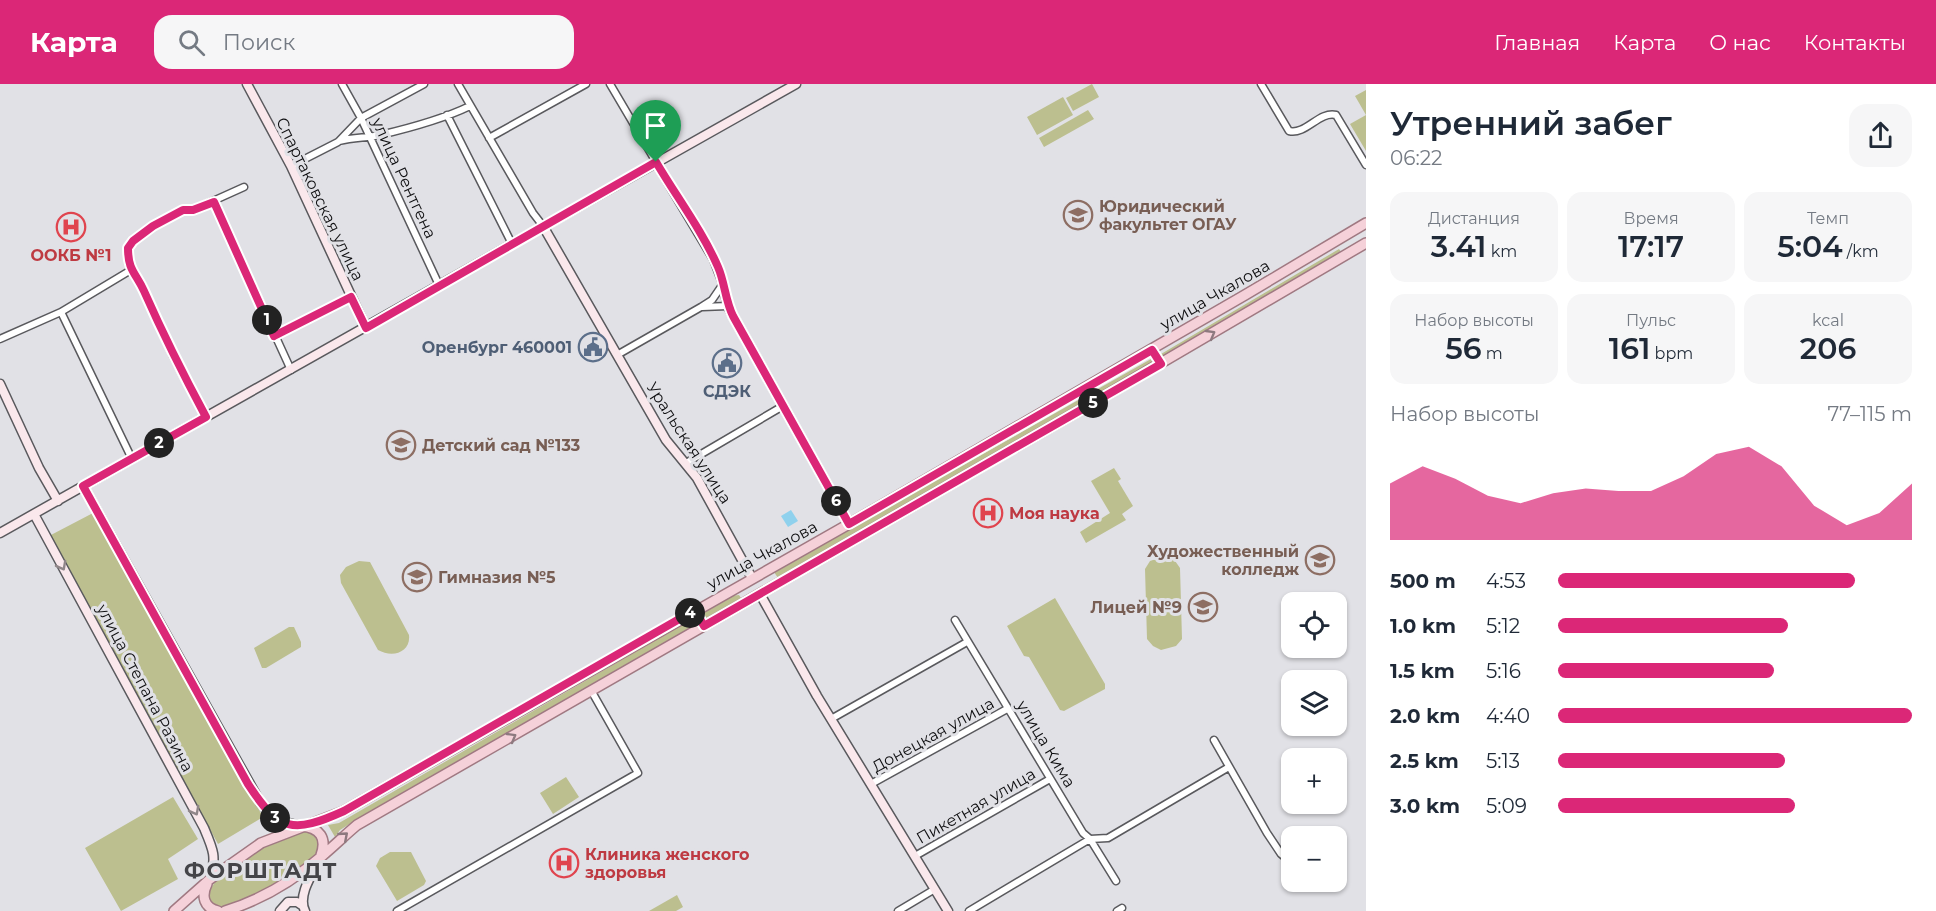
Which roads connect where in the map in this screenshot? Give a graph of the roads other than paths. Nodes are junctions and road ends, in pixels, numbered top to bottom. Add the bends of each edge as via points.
1 (247, 84) edge
2 (342, 84) edge
3 (424, 84) edge
4 (458, 84) edge
5 (586, 84) edge
6 (610, 84) edge
7 (796, 84) edge
8 (1261, 84) edge
9 (470, 106) junction
10 (447, 115) junction
11 (361, 118) junction
12 (369, 137) junction
13 (489, 138) junction
14 (338, 142) junction
15 (656, 162) junction
16 (1366, 165) edge
17 (291, 166) junction
18 (244, 187) dead end
19 (214, 202) junction
20 (1366, 223) edge
21 (543, 226) junction
22 (1340, 239) junction
23 (1366, 243) edge
24 (512, 244) junction
25 (1349, 253) junction
26 (131, 270) junction
27 (723, 284) junction
28 (440, 285) junction
29 (351, 297) junction
30 (728, 306) junction
31 (701, 307) junction
32 (61, 312) junction
33 (366, 328) junction
34 (274, 336) junction
35 (0, 339) edge
36 (1152, 350) junction
37 (617, 355) junction
38 (1161, 364) junction
39 (291, 370) junction
40 (0, 384) edge
41 (783, 406) junction
42 (206, 417) junction
43 (132, 459) junction
44 (686, 463) junction
45 (83, 486) junction
46 (58, 501) junction
47 (34, 514) junction
48 (849, 524) junction
49 (0, 533) edge
50 (752, 578) junction
51 (760, 594) junction
52 (695, 610) junction
53 (955, 620) dead end
54 (704, 626) junction
55 (967, 642) junction
56 (592, 692) junction
57 (1007, 709) junction
58 (831, 719) junction
59 (1214, 740) dead end
60 (1228, 767) junction
61 (1050, 779) junction
62 (871, 784) junction
63 (301, 826) junction
64 (1090, 839) junction
65 (1281, 854) edge
66 (915, 856) junction
67 (320, 857) junction
68 (210, 879) junction
69 (1116, 881) dead end
70 (935, 889) junction
71 (304, 908) edge
72 (174, 911) edge
73 (218, 911) edge
74 (225, 911) edge
75 (280, 911) edge
76 (397, 911) edge
77 (897, 911) edge
78 (948, 911) edge
79 (969, 911) edge

1 - 17 main road, Спартаковская улица
2 - 11 street, улица Рентгена
3 - 11 street
4 - 9 street, Уральская улица
5 - 13 street
6 - 15 street
7 - 15 main road
8 - 16 street via 1289,131 1297,132 1329,114 1336,115
9 - 10 street
9 - 13 street, Уральская улица
10 - 12 street
10 - 24 street
11 - 12 street, улица Рентгена
11 - 14 street
12 - 14 street via 355,136
12 - 28 street, улица Рентгена
13 - 21 street, Уральская улица
14 - 17 street
15 - 21 main road
15 - 27 main road via 708,249
17 - 29 main road, Спартаковская улица
18 - 19 street
19 - 26 street via 183,210 133,241 128,248
19 - 34 street
20 - 22 main road, улица Чкалова
21 - 24 main road
21 - 37 main road, Уральская улица
22 - 25 main road
22 - 36 main road, улица Чкалова
23 - 25 main road, улица Чкалова
24 - 28 main road
38 -> 25 main road, улица Чкалова
26 - 32 street
26 - 42 street
27 - 30 main road
27 - 31 street
28 - 33 main road
29 - 33 main road, Спартаковская улица
29 - 34 street
30 - 31 street
30 - 41 main road
31 - 37 street
32 - 35 street
32 - 43 street
33 - 39 main road
34 - 39 street
36 - 38 main road
36 - 48 main road, улица Чкалова
37 - 44 main road, Уральская улица via 666,440
38 - 51 main road, улица Чкалова
39 - 42 main road
40 - 46 main road
41 - 44 street
41 - 48 main road
42 - 43 main road
43 - 45 main road
44 - 50 main road, Уральская улица
45 - 46 main road
45 - 63 main road via 260,802 274,818
46 - 47 main road
47 - 49 main road
47 -> 68 main road, улица Степана Разина via 204,828 214,852
48 - 50 main road, улица Чкалова
50 - 51 main road, Уральская улица
50 - 52 main road, улица Чкалова
51 - 54 main road, улица Чкалова
51 - 58 main road, Уральская улица
52 - 54 main road
52 - 63 main road, улица Чкалова via 344,811
53 - 55 street, улица Кима
54 - 56 main road, улица Чкалова
55 - 57 street, улица Кима
55 - 58 street
67 -> 56 main road, улица Чкалова via 357,825
56 - 76 street via 638,772
57 - 61 street, улица Кима
57 - 62 street, Донецкая улица
58 - 62 main road, Уральская улица
59 - 60 street
60 - 64 street via 1108,838
60 - 65 street
61 - 64 street, улица Кима
61 - 66 street, Пикетная улица
62 - 66 main road, Уральская улица
63 - 67 main road via 321,834 324,842
63 - 68 main road, улица Чкалова via 261,843
64 - 69 street, улица Кима
64 - 79 street
66 - 70 main road, Уральская улица
67 - 71 main road via 306,886
67 - 74 main road, улица Чкалова via 268,894
68 - 72 main road, улица Чкалова
68 - 73 main road via 204,900
70 - 77 street
70 - 78 main road, Уральская улица
71 - 75 main road via 297,902 288,903

